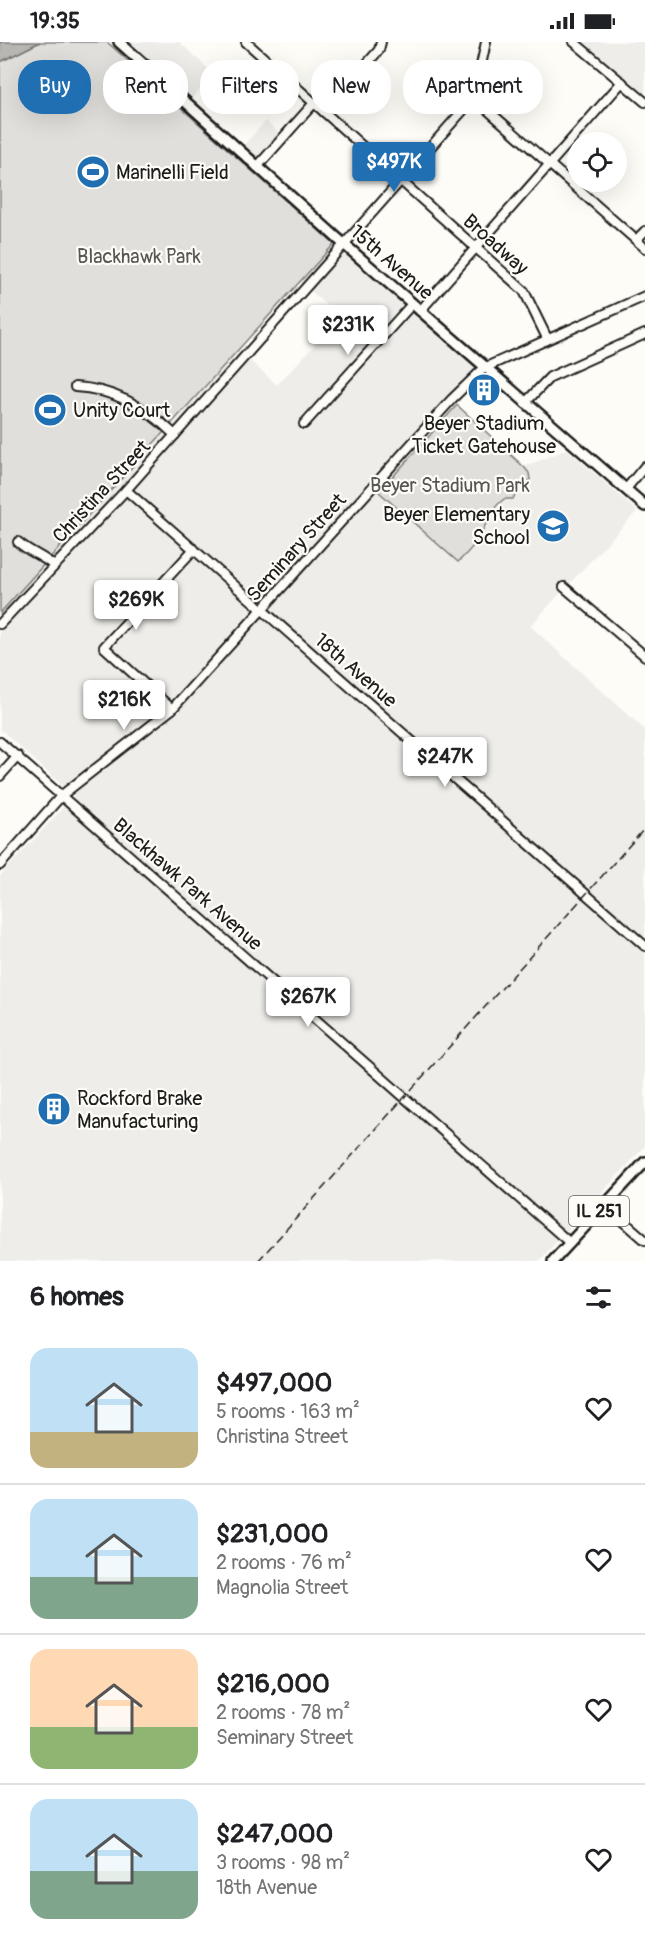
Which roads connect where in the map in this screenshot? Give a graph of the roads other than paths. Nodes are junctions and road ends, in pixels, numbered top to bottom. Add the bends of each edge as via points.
1 (119, 42) edge
2 (246, 42) edge
3 (381, 42) edge
4 (486, 42) edge
5 (574, 42) edge
6 (370, 60) edge
7 (482, 60) edge
8 (622, 82) junction
9 (311, 100) edge
10 (645, 102) edge
11 (311, 106) edge
12 (326, 114) edge
13 (460, 114) edge
14 (492, 114) edge
15 (550, 164) junction
16 (257, 167) junction
17 (401, 182) junction
18 (645, 231) edge
19 (636, 240) junction
20 (344, 244) junction
21 (476, 248) junction
22 (645, 248) edge
23 (645, 296) edge
24 (412, 304) junction
25 (420, 311) junction
26 (645, 334) edge
27 (548, 338) junction
28 (484, 368) junction
29 (75, 387) dead end
30 (525, 403) junction
31 (304, 424) dead end
32 (175, 435) junction
33 (645, 466) edge
34 (626, 489) junction
35 (126, 490) junction
36 (645, 506) edge
37 (18, 542) dead end
38 (194, 549) junction
39 (54, 566) junction
40 (564, 587) dead end
41 (262, 609) junction
42 (0, 624) edge
43 (645, 656) edge
44 (172, 710) junction
45 (0, 741) edge
46 (18, 756) junction
47 (0, 776) edge
48 (62, 795) junction
49 (0, 865) edge
50 (645, 946) edge
51 (645, 1162) edge
52 (604, 1205) junction
53 (645, 1240) edge
54 (570, 1243) junction
55 (553, 1261) edge

1 - 16 main road, 15th Avenue
2 - 9 street, Broadway
3 - 6 street
4 - 7 street, Christina Street
5 - 8 street
8 - 10 street
8 - 15 street
11 - 16 street
12 - 17 street, Broadway
13 - 17 street, Christina Street
14 - 15 street
15 - 19 street
15 - 21 street
16 - 20 main road, 15th Avenue
17 - 20 street, Christina Street
17 - 21 street, Broadway
18 - 19 street
19 - 22 street
20 - 24 main road, 15th Avenue
20 - 32 street, Christina Street
21 - 25 street
21 - 27 street, Broadway via 524,291
23 - 27 street, Seminary Street
24 - 25 main road, 15th Avenue
24 - 31 street
25 - 28 main road, 15th Avenue
26 - 30 street via 550,377
27 - 28 street, Seminary Street
28 - 30 main road, 15th Avenue
28 - 41 street, Seminary Street
29 - 32 street via 94,388 146,410
30 - 34 main road, 15th Avenue
32 - 35 street, Christina Street
33 - 34 street
34 - 36 main road, 15th Avenue
35 - 38 street, 18th Avenue
35 - 39 street, Christina Street
37 - 39 street
38 - 41 street, 18th Avenue
38 - 44 street via 104,647
39 - 42 street, Christina Street
40 - 43 street
41 - 44 street, Seminary Street
41 - 50 street, 18th Avenue
44 - 48 street, Seminary Street
45 - 46 street, Blackhawk Park Avenue
46 - 47 street
46 - 48 street, Blackhawk Park Avenue
48 - 49 street, Seminary Street
48 - 54 street, Blackhawk Park Avenue
51 - 52 main road, IL 251
52 - 53 street
52 - 54 main road, IL 251
54 - 55 main road, IL 251

